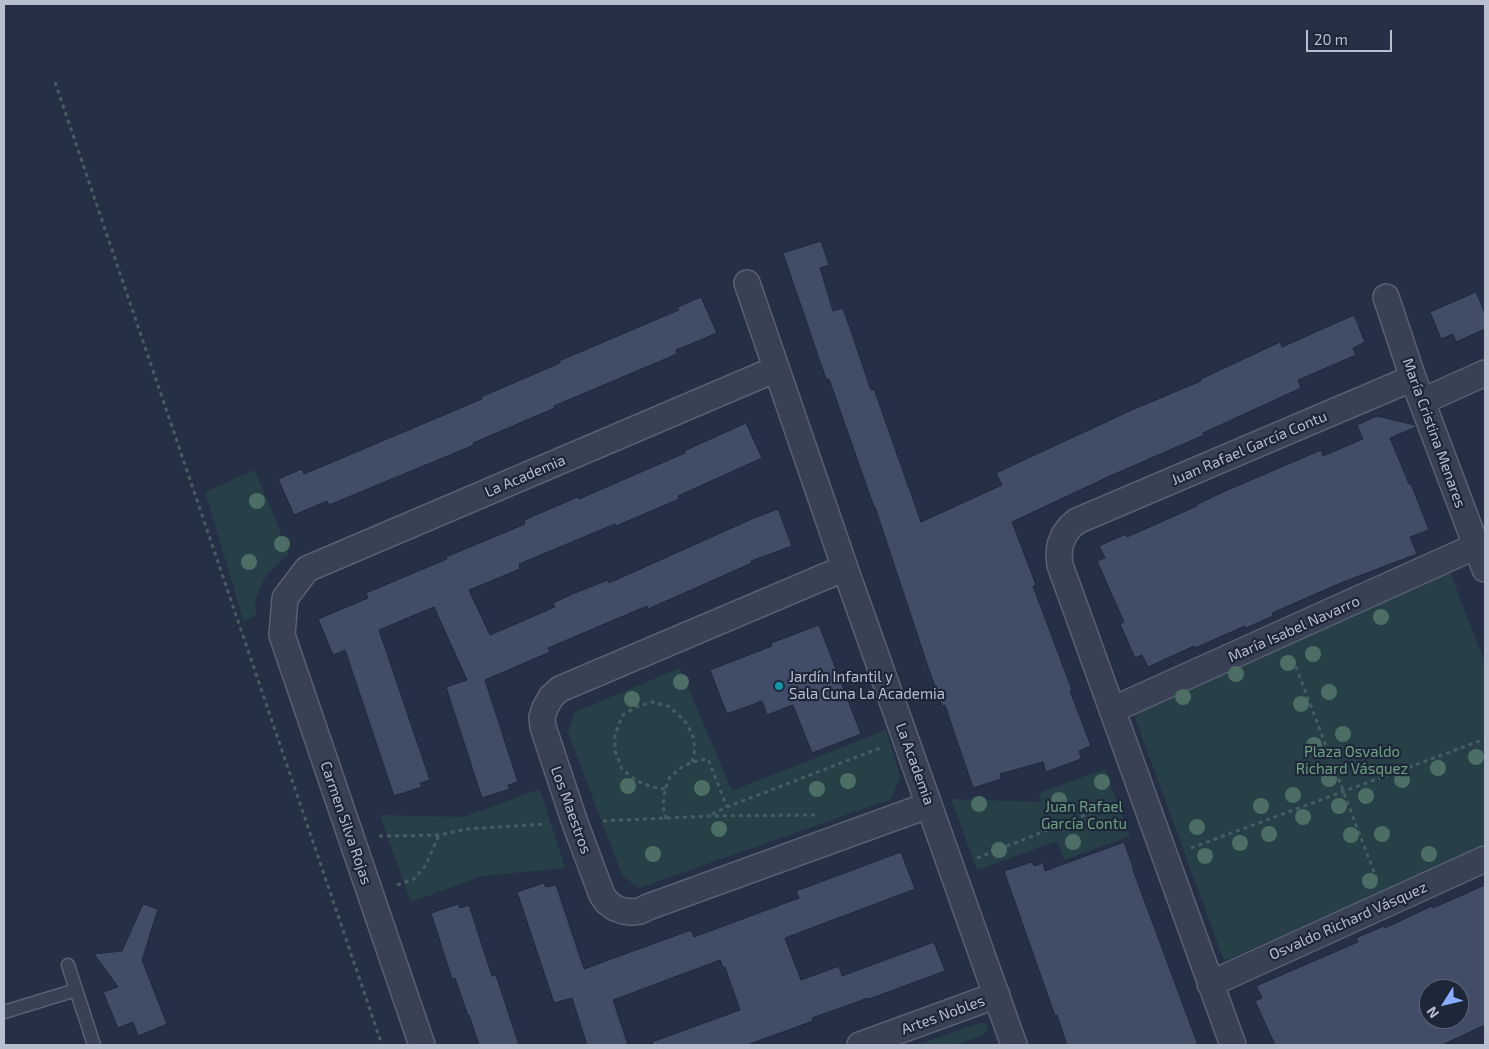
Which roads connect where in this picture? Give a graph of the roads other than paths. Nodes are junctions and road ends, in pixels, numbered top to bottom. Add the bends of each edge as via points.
1 (747, 283) dead end
2 (1386, 297) dead end
3 (776, 369) junction
4 (1485, 374) edge
5 (1413, 378) junction
6 (1423, 401) junction
7 (1476, 546) junction
8 (845, 568) junction
9 (1485, 569) edge
10 (285, 598) joint
11 (1112, 710) junction
12 (929, 805) junction
13 (1485, 859) edge
14 (68, 965) dead end
15 (1210, 984) junction
16 (76, 990) junction
17 (997, 995) junction
18 (4, 1012) edge
19 (94, 1045) edge
20 (422, 1045) edge
21 (860, 1045) edge
22 (1013, 1045) edge
23 (1233, 1045) edge

1 - 3 street, La Academia
2 - 5 street, María Cristina Menares
3 - 8 street, La Academia
3 - 10 street, La Academia via 307,569
4 - 6 street
5 - 6 street, María Cristina Menares
5 - 11 street, Juan Rafael García Contu via 1086,517 1070,527 1060,544 1060,565
6 - 7 street, María Cristina Menares
7 - 9 street, María Cristina Menares
7 - 11 street, María Isabel Navarro
8 - 12 street, La Academia
8 - 12 street, Los Maestros via 560,689 551,697 542,717 542,727 575,823 602,895 614,908 632,912
10 - 20 street, Carmen Silva Rojas via 282,635
11 - 15 street, Juan Rafael García Contu
12 - 17 street, La Academia
13 - 15 street, Osvaldo Richard Vásquez
14 - 16 lane
15 - 23 street, Juan Rafael García Contu
16 - 18 lane
16 - 19 lane
17 - 21 street, Artes Nobles
17 - 22 street, La Academia

